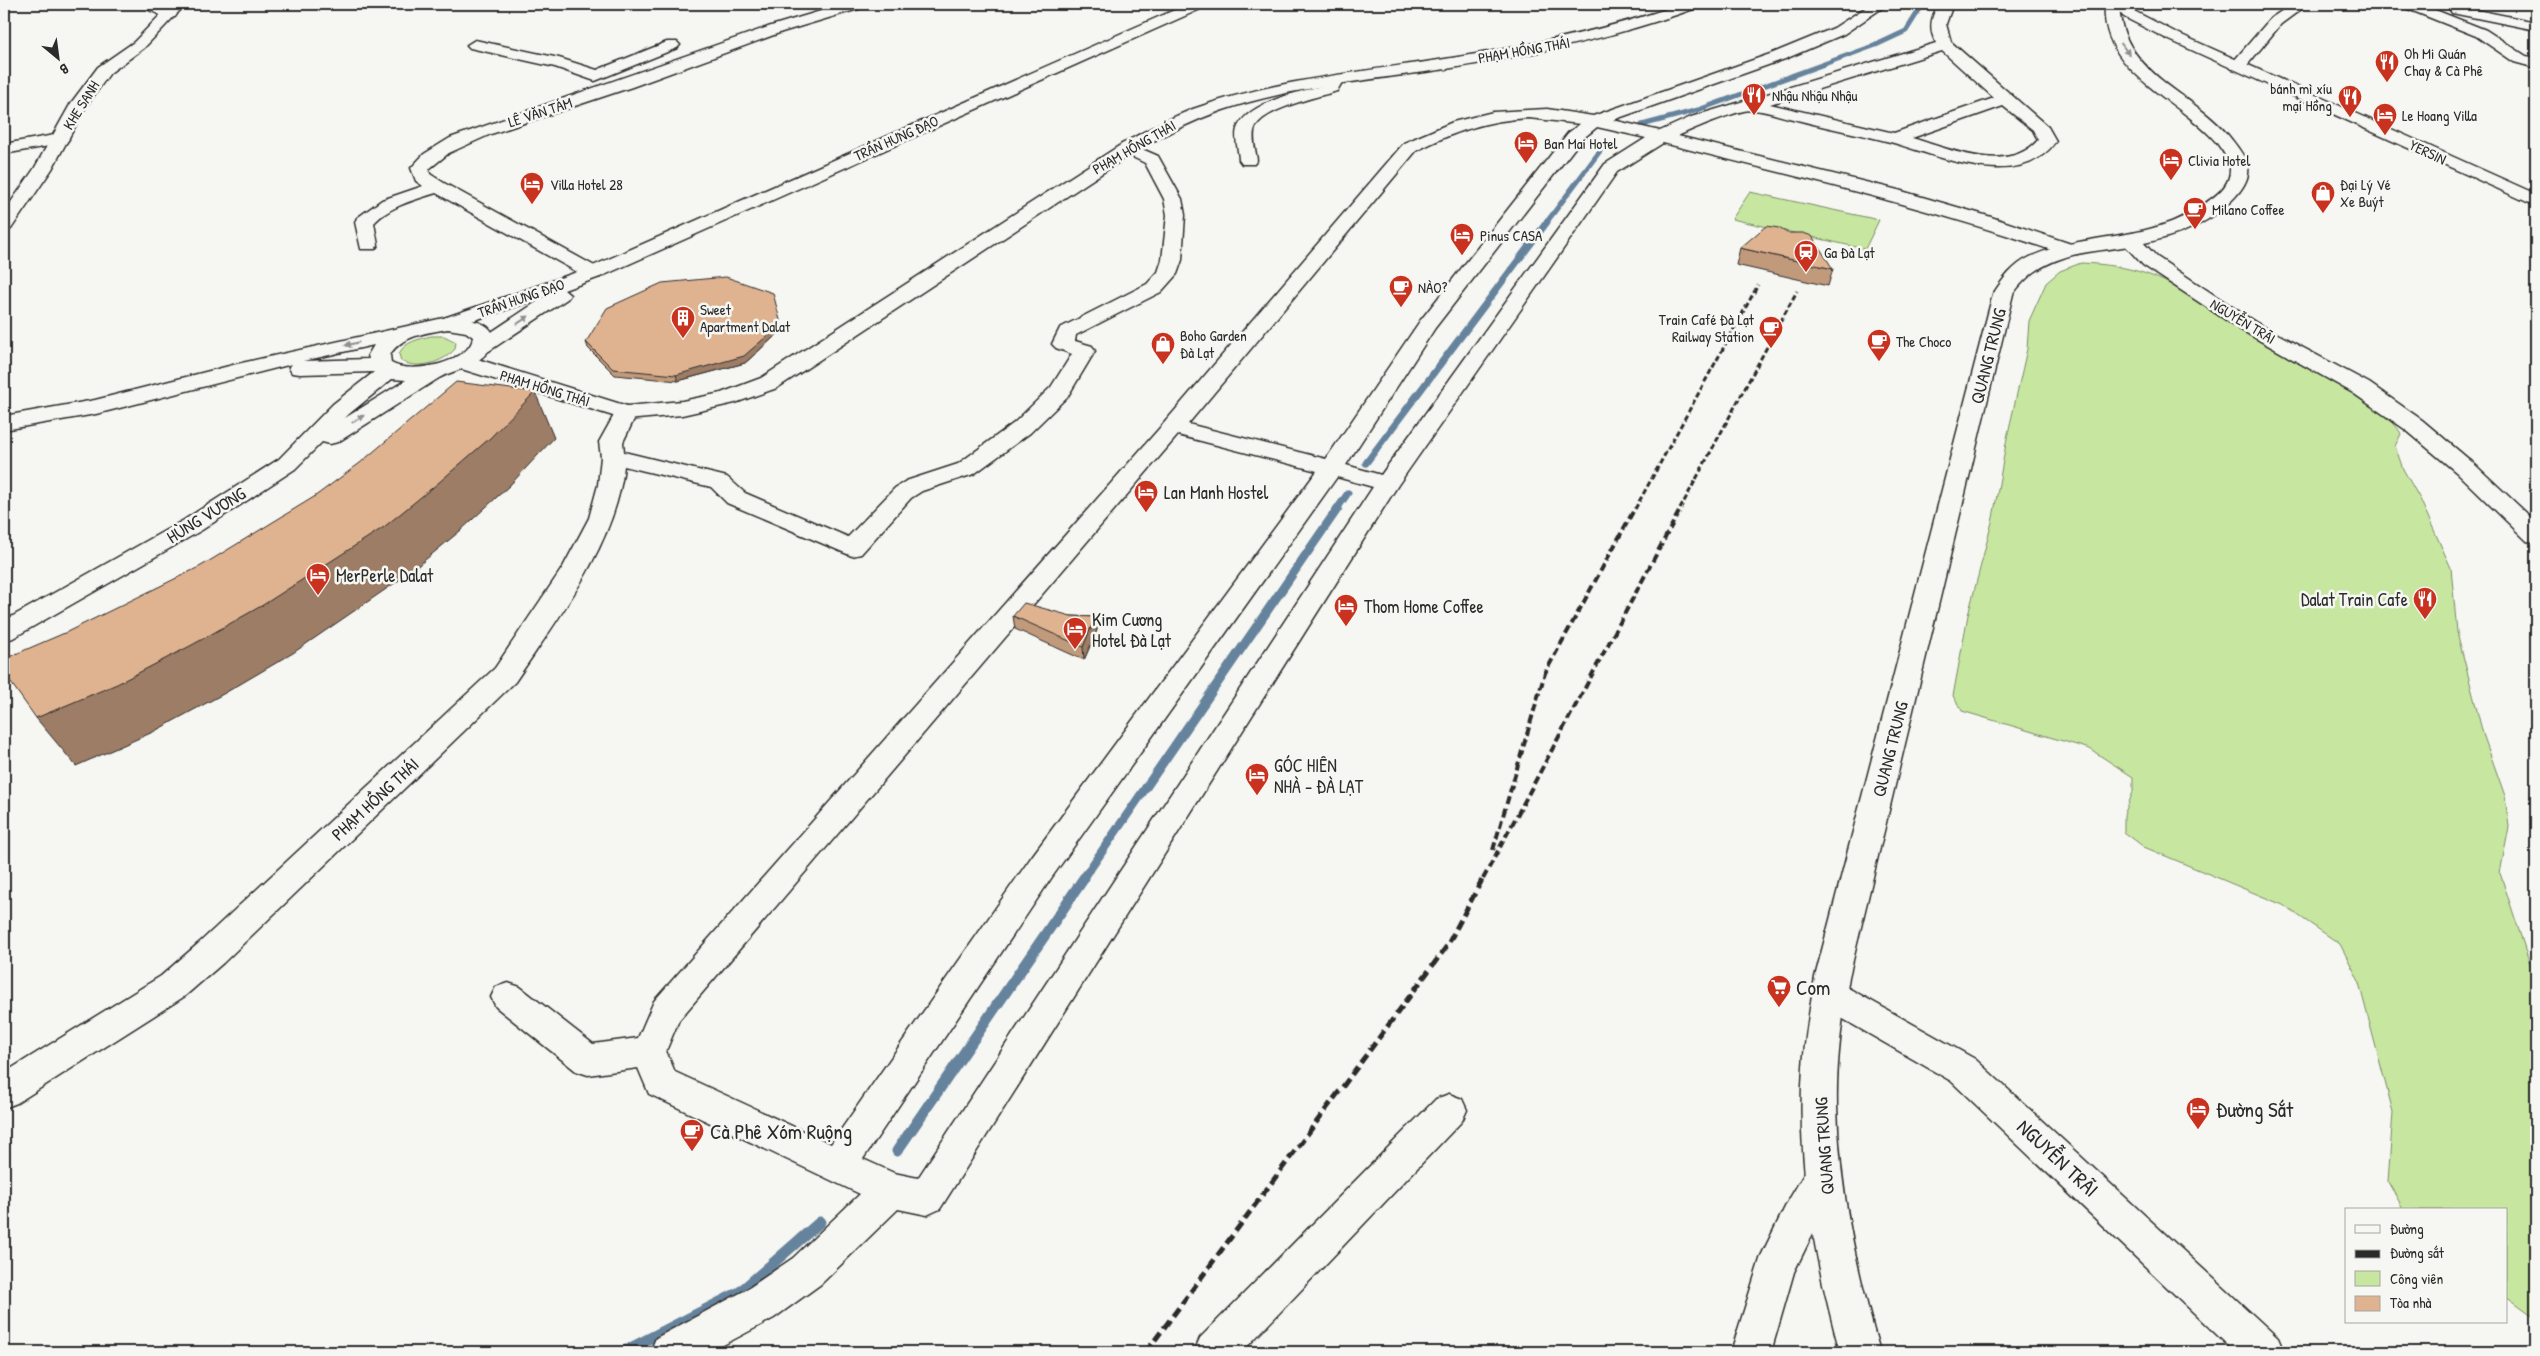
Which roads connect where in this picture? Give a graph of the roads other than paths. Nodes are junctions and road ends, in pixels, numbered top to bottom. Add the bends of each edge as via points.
1 (154, 4) edge
2 (860, 4) edge
3 (1200, 4) edge
4 (1694, 4) edge
5 (1881, 4) edge
6 (1946, 4) edge
7 (2112, 4) edge
8 (2301, 4) edge
9 (2408, 4) edge
10 (2420, 4) edge
11 (2126, 7) edge
12 (175, 9) edge
13 (2536, 26) edge
14 (475, 45) dead end
15 (672, 45) dead end
16 (1946, 45) junction
17 (2536, 63) edge
18 (2238, 66) junction
19 (598, 75) junction
20 (1334, 82) junction
21 (2005, 100) junction
22 (2181, 101) junction
23 (1753, 104) junction
24 (1592, 122) junction
25 (1659, 138) junction
26 (1895, 138) junction
27 (60, 139) junction
28 (450, 146) junction
29 (1128, 148) junction
30 (4, 149) edge
31 (1248, 160) dead end
32 (438, 187) junction
33 (2536, 201) edge
34 (4, 225) edge
35 (2132, 242) junction
36 (368, 245) dead end
37 (2070, 250) junction
38 (593, 273) junction
39 (448, 323) junction
40 (417, 329) junction
41 (482, 346) junction
42 (463, 362) junction
43 (384, 368) junction
44 (236, 370) junction
45 (430, 374) junction
46 (626, 413) junction
47 (4, 423) edge
48 (1173, 427) junction
49 (613, 457) junction
50 (287, 464) junction
51 (1332, 468) junction
52 (1387, 484) junction
53 (2536, 536) edge
54 (4, 632) edge
55 (1829, 994) junction
56 (508, 997) dead end
57 (649, 1051) junction
58 (4, 1092) edge
59 (1449, 1110) dead end
60 (838, 1164) junction
61 (1824, 1176) junction
62 (891, 1190) junction
63 (1219, 1351) edge
64 (670, 1352) edge
65 (1751, 1352) edge
66 (1860, 1352) edge
67 (2264, 1352) edge

1 - 12 main road via 154,7
2 - 28 main road, LÊ VĂN TÁM via 776,30
3 - 38 main road, TRẦN HƯNG ĐẠO
4 - 20 main road, PHẠM HỒNG THÁI via 1649,22 1559,45
5 - 24 main road via 1839,31 1779,56
6 - 16 main road via 1937,25 1941,40
7 -> 22 main road via 2115,35 2122,47 2153,82
8 - 18 main road via 2276,21
9 - 17 main road via 2480,33 2520,59
10 - 13 main road
11 - 18 main road, YERSIN
11 - 22 main road via 2138,45
12 - 27 main road, KHE SANH via 139,45 104,70 77,107
14 - 19 main road
15 - 19 main road
16 - 21 main road
16 - 23 main road
18 - 33 main road, YERSIN
19 - 28 main road via 528,105
20 - 29 main road, PHẠM HỒNG THÁI via 1265,94 1199,113
20 - 31 main road via 1332,88 1253,118 1246,130
21 - 26 main road
21 - 26 main road via 2040,127 2047,141 2042,151 2026,160 2002,163 1974,160
22 - 35 main road via 2229,147 2238,161 2239,176 2227,196 2202,214 2170,231
23 - 25 main road via 1697,121
23 - 26 main road
24 - 25 main road
24 - 48 main road via 1547,114 1505,115 1471,120 1442,130 1410,147
24 - 51 main road via 1574,137 1427,325
25 - 37 main road via 1897,194 1992,222
25 - 52 main road via 1611,168
27 - 30 main road
27 - 34 main road, KHE SANH via 44,169
28 - 32 main road, LÊ VĂN TÁM via 420,168 422,177
29 - 46 main road, PHẠM HỒNG THÁI via 769,383 727,398 691,406
29 - 49 main road via 1152,160 1173,199 1176,215 1174,250 1167,274 1154,288 1067,332 1063,344 1084,351 1060,391 1022,428 980,460 966,469 914,486 903,493 852,548 736,498 719,482
32 - 36 main road via 373,212 364,222
32 - 38 main road, LÊ VĂN TÁM
35 - 37 main road, QUANG TRUNG
35 - 53 main road, NGUYỄN TRÃI via 2150,262 2248,326 2361,388 2414,425 2464,467
37 - 55 main road, QUANG TRUNG via 2045,257 2023,269 2014,276 2003,294
38 - 39 main road, TRẦN HƯNG ĐẠO
41 -> 38 main road, TRẦN HƯNG ĐẠO
39 - 40 main road
39 - 41 main road via 463,324 482,332
40 - 43 main road via 390,342 382,350 379,358
40 -> 44 main road
41 - 42 main road, TRẦN HƯNG ĐẠO
42 - 45 main road
42 - 46 main road, PHẠM HỒNG THÁI
43 - 44 main road
43 - 45 main road via 414,376
43 - 50 main road, HÙNG VƯƠNG
44 - 47 main road via 96,407
50 -> 45 main road
46 - 49 main road, PHẠM HỒNG THÁI via 611,442
48 - 51 main road
48 - 57 main road via 666,1011
49 - 58 main road, PHẠM HỒNG THÁI via 608,498 601,518 540,626 505,675 173,986
50 - 54 main road, HÙNG VƯƠNG via 192,525
51 - 52 main road
51 - 60 main road via 1041,868
52 - 62 main road via 927,1197
55 - 61 main road, QUANG TRUNG via 1820,1069
55 - 67 main road, NGUYỄN TRÃI via 1963,1070
56 - 57 main road via 588,1060
57 - 60 main road via 661,1083
59 - 63 main road
60 - 62 main road
61 - 65 main road via 1774,1269
61 - 66 main road, QUANG TRUNG via 1833,1240
62 - 64 main road via 807,1271 760,1304

